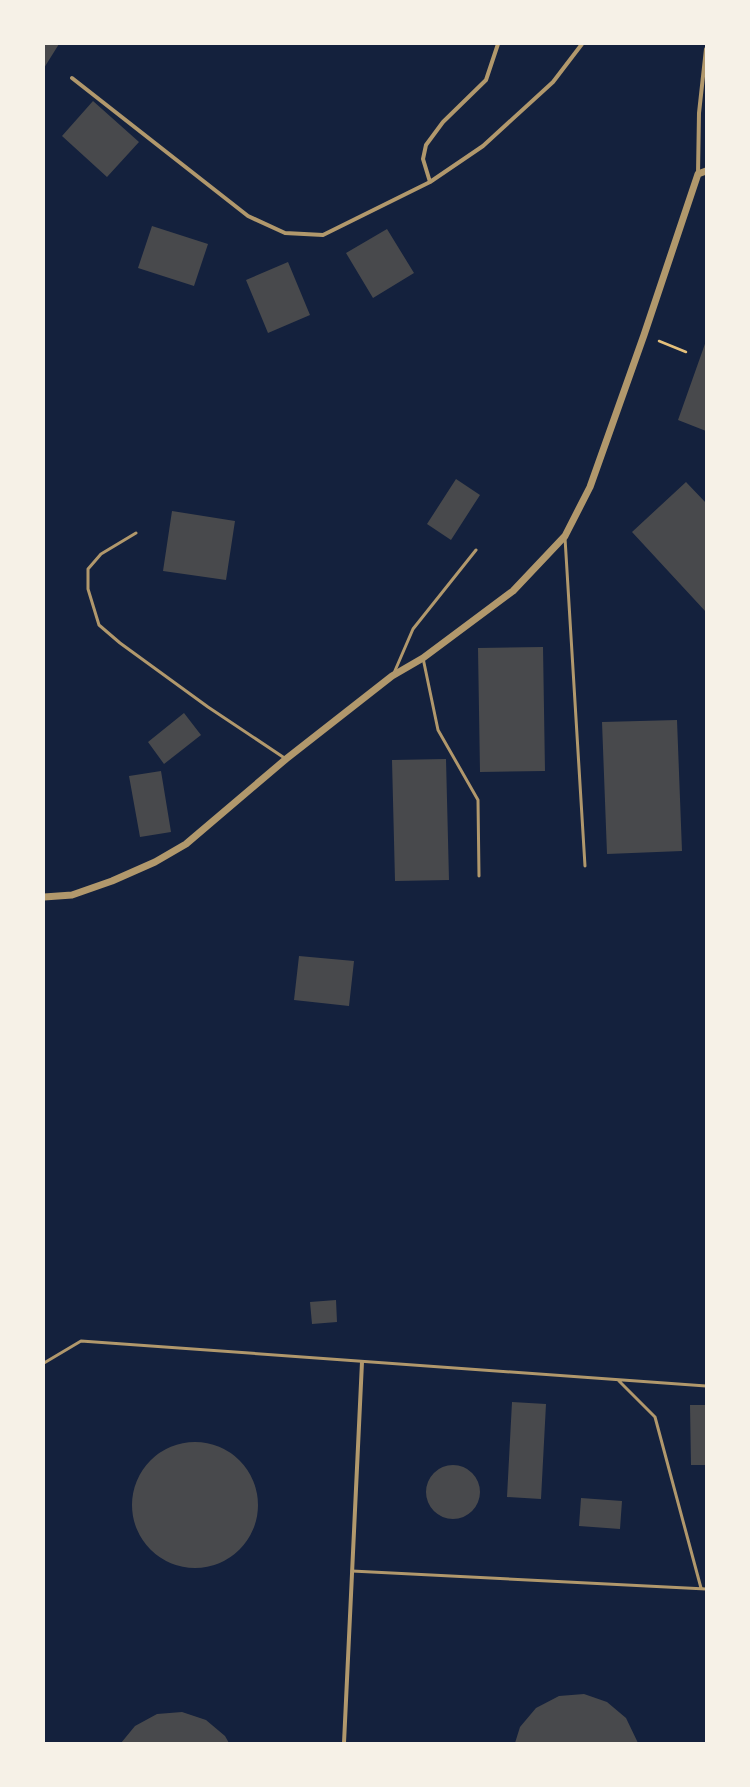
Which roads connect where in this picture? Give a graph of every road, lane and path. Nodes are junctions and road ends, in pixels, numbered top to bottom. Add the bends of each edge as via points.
1 (498, 44) edge
2 (582, 44) edge
3 (706, 49) edge
4 (72, 78) dead end
5 (706, 172) edge
6 (698, 174) junction
7 (430, 182) junction
8 (644, 335) junction
9 (686, 352) dead end
10 (136, 534) dead end
11 (565, 536) junction
12 (476, 550) dead end
13 (423, 658) junction
14 (392, 676) junction
15 (286, 759) junction
16 (585, 866) dead end
17 (479, 876) dead end
18 (44, 897) edge
19 (362, 1362) junction
20 (44, 1363) edge
21 (617, 1380) junction
22 (706, 1386) edge
23 (352, 1571) junction
24 (701, 1588) junction
25 (706, 1589) edge
26 (344, 1743) edge

1 - 7 street via 486,80 443,122 426,145 423,159
2 - 7 street via 552,82 483,146
3 - 6 street via 699,113
4 - 7 street via 248,216 284,233 324,235
5 - 6 street
6 - 8 street
8 - 9 path
8 - 11 street via 590,487
10 - 15 lane via 101,554 88,569 88,590 99,625 208,707
11 - 13 street via 513,591
11 - 16 lane
12 - 14 lane via 413,629
13 - 14 street
13 - 17 lane via 438,730 478,800
14 - 15 street
15 - 18 street via 186,844 155,862 72,895
19 - 20 lane via 81,1341
19 - 21 lane
19 - 23 street
21 - 22 lane
21 - 24 lane via 655,1417
23 - 24 lane
23 - 26 street
24 - 25 lane

